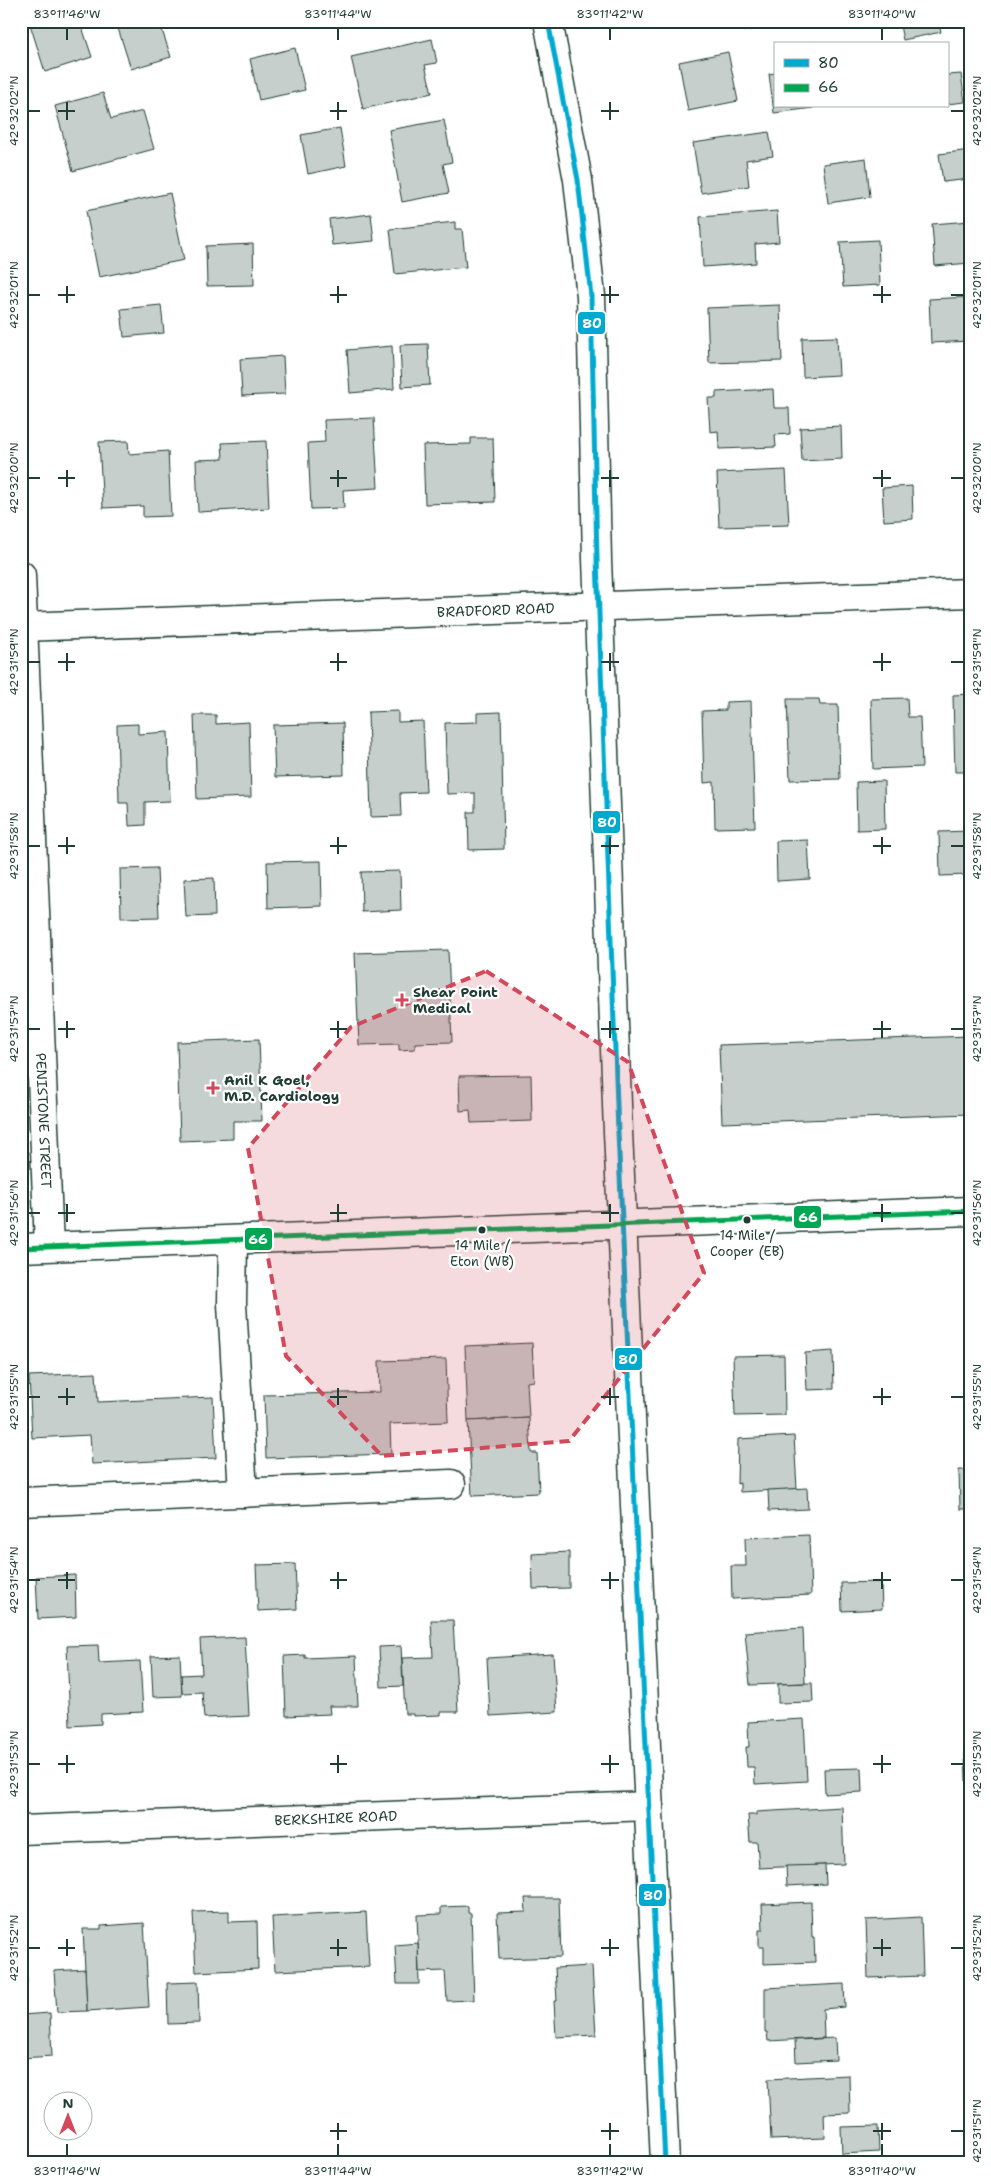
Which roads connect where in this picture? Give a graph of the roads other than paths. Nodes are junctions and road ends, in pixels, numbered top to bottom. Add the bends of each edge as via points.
1 (548, 21) edge
2 (21, 575) edge
3 (970, 592) edge
4 (599, 607) junction
5 (23, 627) edge
6 (970, 1211) edge
7 (622, 1224) junction
8 (234, 1240) junction
9 (49, 1246) junction
10 (21, 1248) edge
11 (451, 1484) dead end
12 (243, 1493) junction
13 (21, 1502) edge
14 (649, 1806) junction
15 (21, 1830) edge
16 (665, 2163) edge

1 - 4 street via 578,180 591,296
2 - 5 street, PENISTONE STREET
3 - 4 street, BRADFORD ROAD
4 - 5 street, BRADFORD ROAD
4 - 7 street
5 - 9 street, PENISTONE STREET
6 - 7 street
7 - 8 street
7 - 14 street
8 - 9 street
8 - 12 street via 232,1304
9 - 10 street
11 - 12 street
12 - 13 street
14 - 15 street, BERKSHIRE ROAD
14 - 16 street

